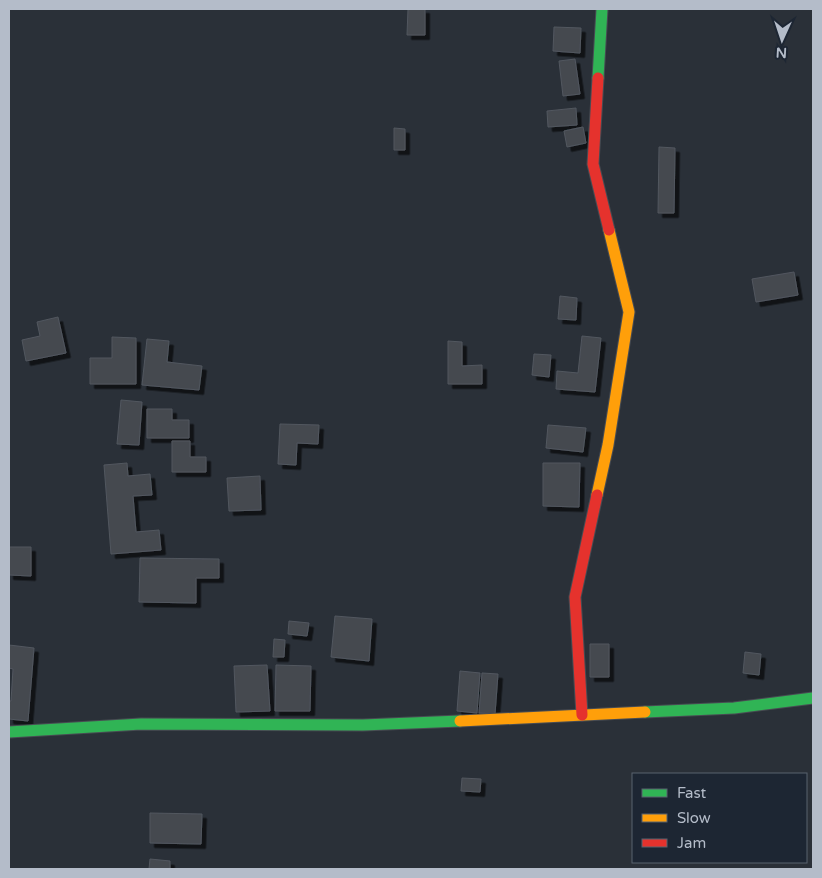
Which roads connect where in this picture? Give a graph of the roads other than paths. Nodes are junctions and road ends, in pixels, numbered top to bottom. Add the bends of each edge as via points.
1 (602, 9) edge
2 (813, 698) edge
3 (582, 715) junction
4 (9, 732) edge

1 - 3 street via 593,164 629,312 608,445 575,597
2 - 3 street via 734,708
3 - 4 street via 363,725 141,724

